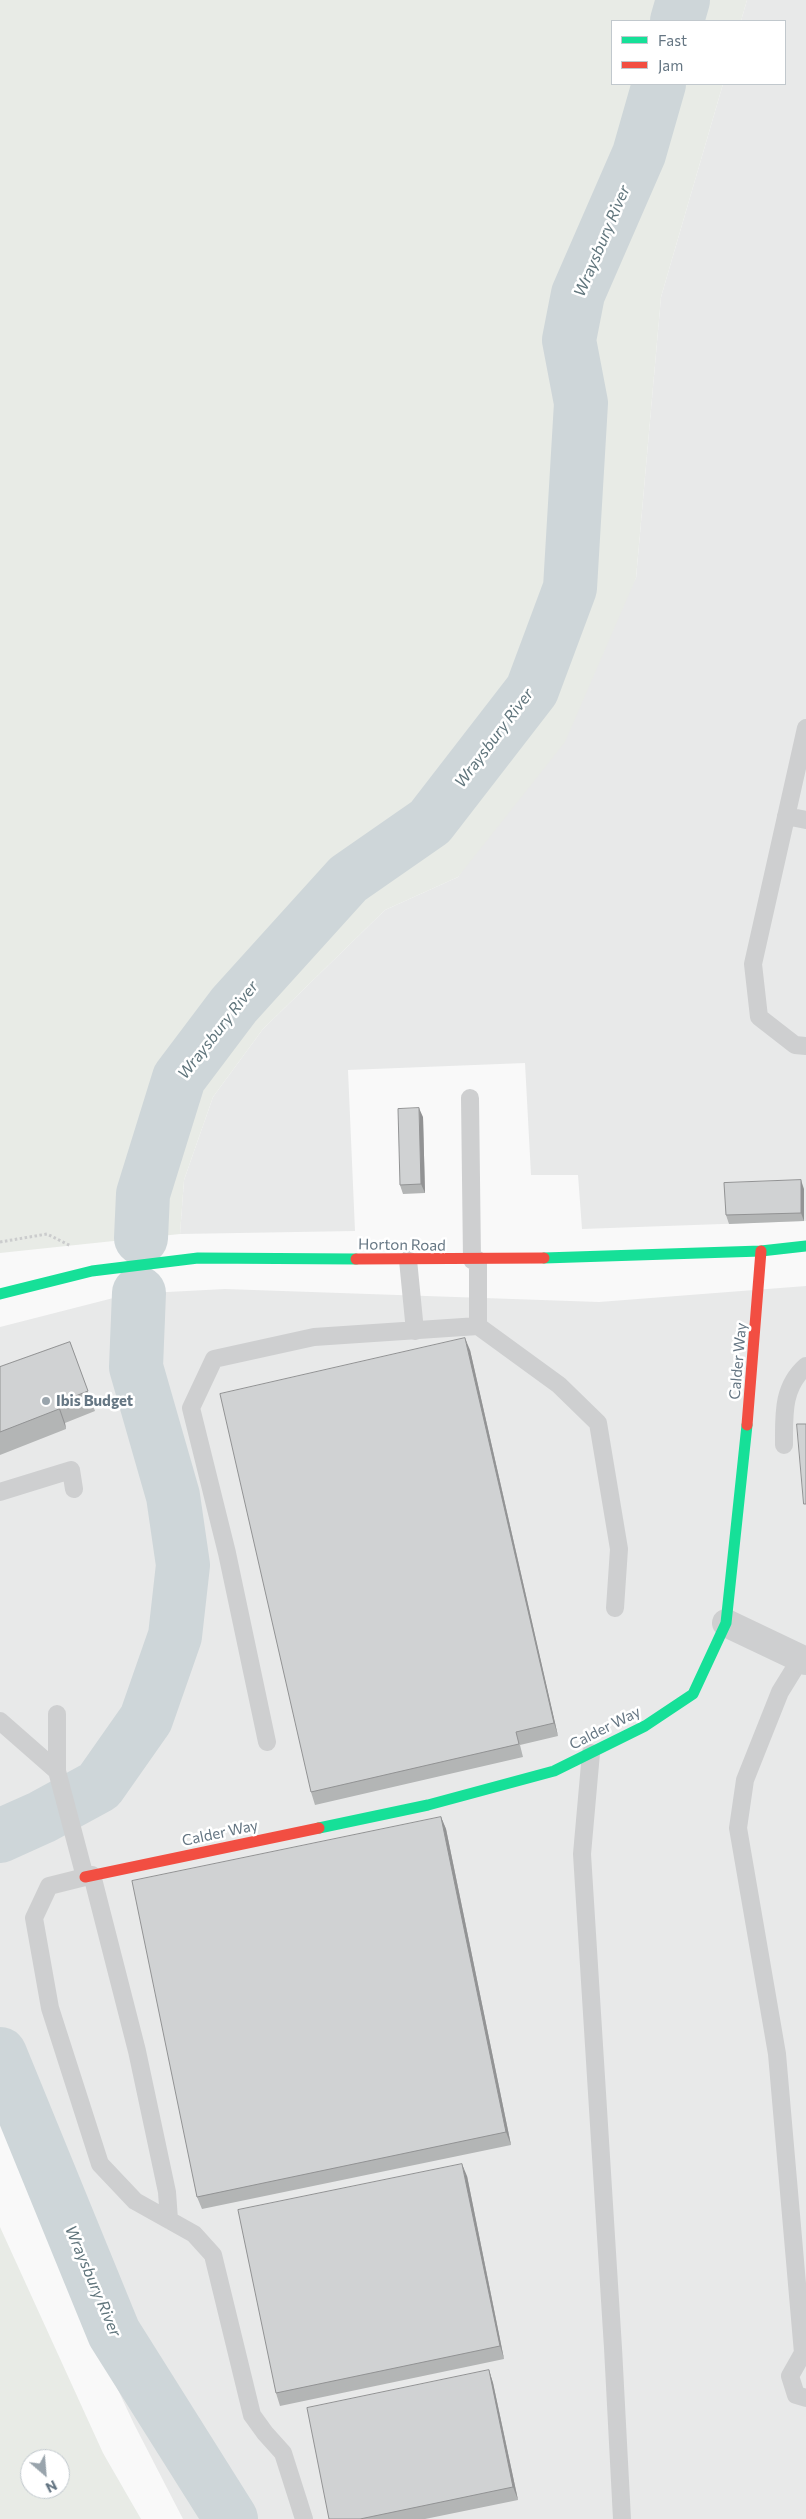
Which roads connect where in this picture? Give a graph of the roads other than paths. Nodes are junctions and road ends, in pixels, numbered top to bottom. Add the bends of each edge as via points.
1 (806, 728) edge
2 (786, 816) junction
3 (806, 820) edge
4 (806, 1046) edge
5 (470, 1098) dead end
6 (806, 1246) edge
7 (761, 1252) junction
8 (408, 1260) junction
9 (475, 1260) junction
10 (0, 1294) edge
11 (478, 1326) junction
12 (415, 1331) junction
13 (806, 1366) edge
14 (784, 1446) dead end
15 (74, 1489) dead end
16 (0, 1492) edge
17 (615, 1608) dead end
18 (726, 1623) junction
19 (804, 1660) edge
20 (57, 1714) dead end
21 (0, 1721) edge
22 (267, 1742) dead end
23 (590, 1753) junction
24 (57, 1771) junction
25 (88, 1876) junction
26 (169, 2220) junction
27 (806, 2398) edge
28 (304, 2519) edge
29 (622, 2519) edge

1 - 2 lane
2 - 3 lane
2 - 4 lane via 753,964 759,1017 795,1046
5 - 9 lane
6 - 7 street, Horton Road
7 - 9 street, Horton Road
7 - 18 street, Calder Way
8 - 9 street, Horton Road
8 - 10 street, Horton Road via 198,1258 92,1271
8 - 12 lane
9 - 11 lane
11 - 12 lane
11 - 17 lane via 559,1384 598,1423 619,1549
12 - 22 lane via 314,1337 214,1358 191,1408 227,1553
13 - 14 lane via 790,1384 786,1397
15 - 16 lane via 71,1470
18 - 19 street
18 - 23 street, Calder Way via 693,1694 645,1726
19 - 27 lane via 780,1692 745,1780 738,1828 777,2054 803,2353 790,2376 796,2395
20 - 24 lane
21 - 24 lane
23 - 25 street, Calder Way via 554,1771 428,1805
23 - 29 lane via 582,1854
24 - 25 lane
25 - 26 lane via 137,2051 167,2192
25 - 26 lane via 49,1886 34,1918 50,2008 100,2164 135,2201
26 - 28 lane via 194,2234 213,2255 252,2415 283,2453

